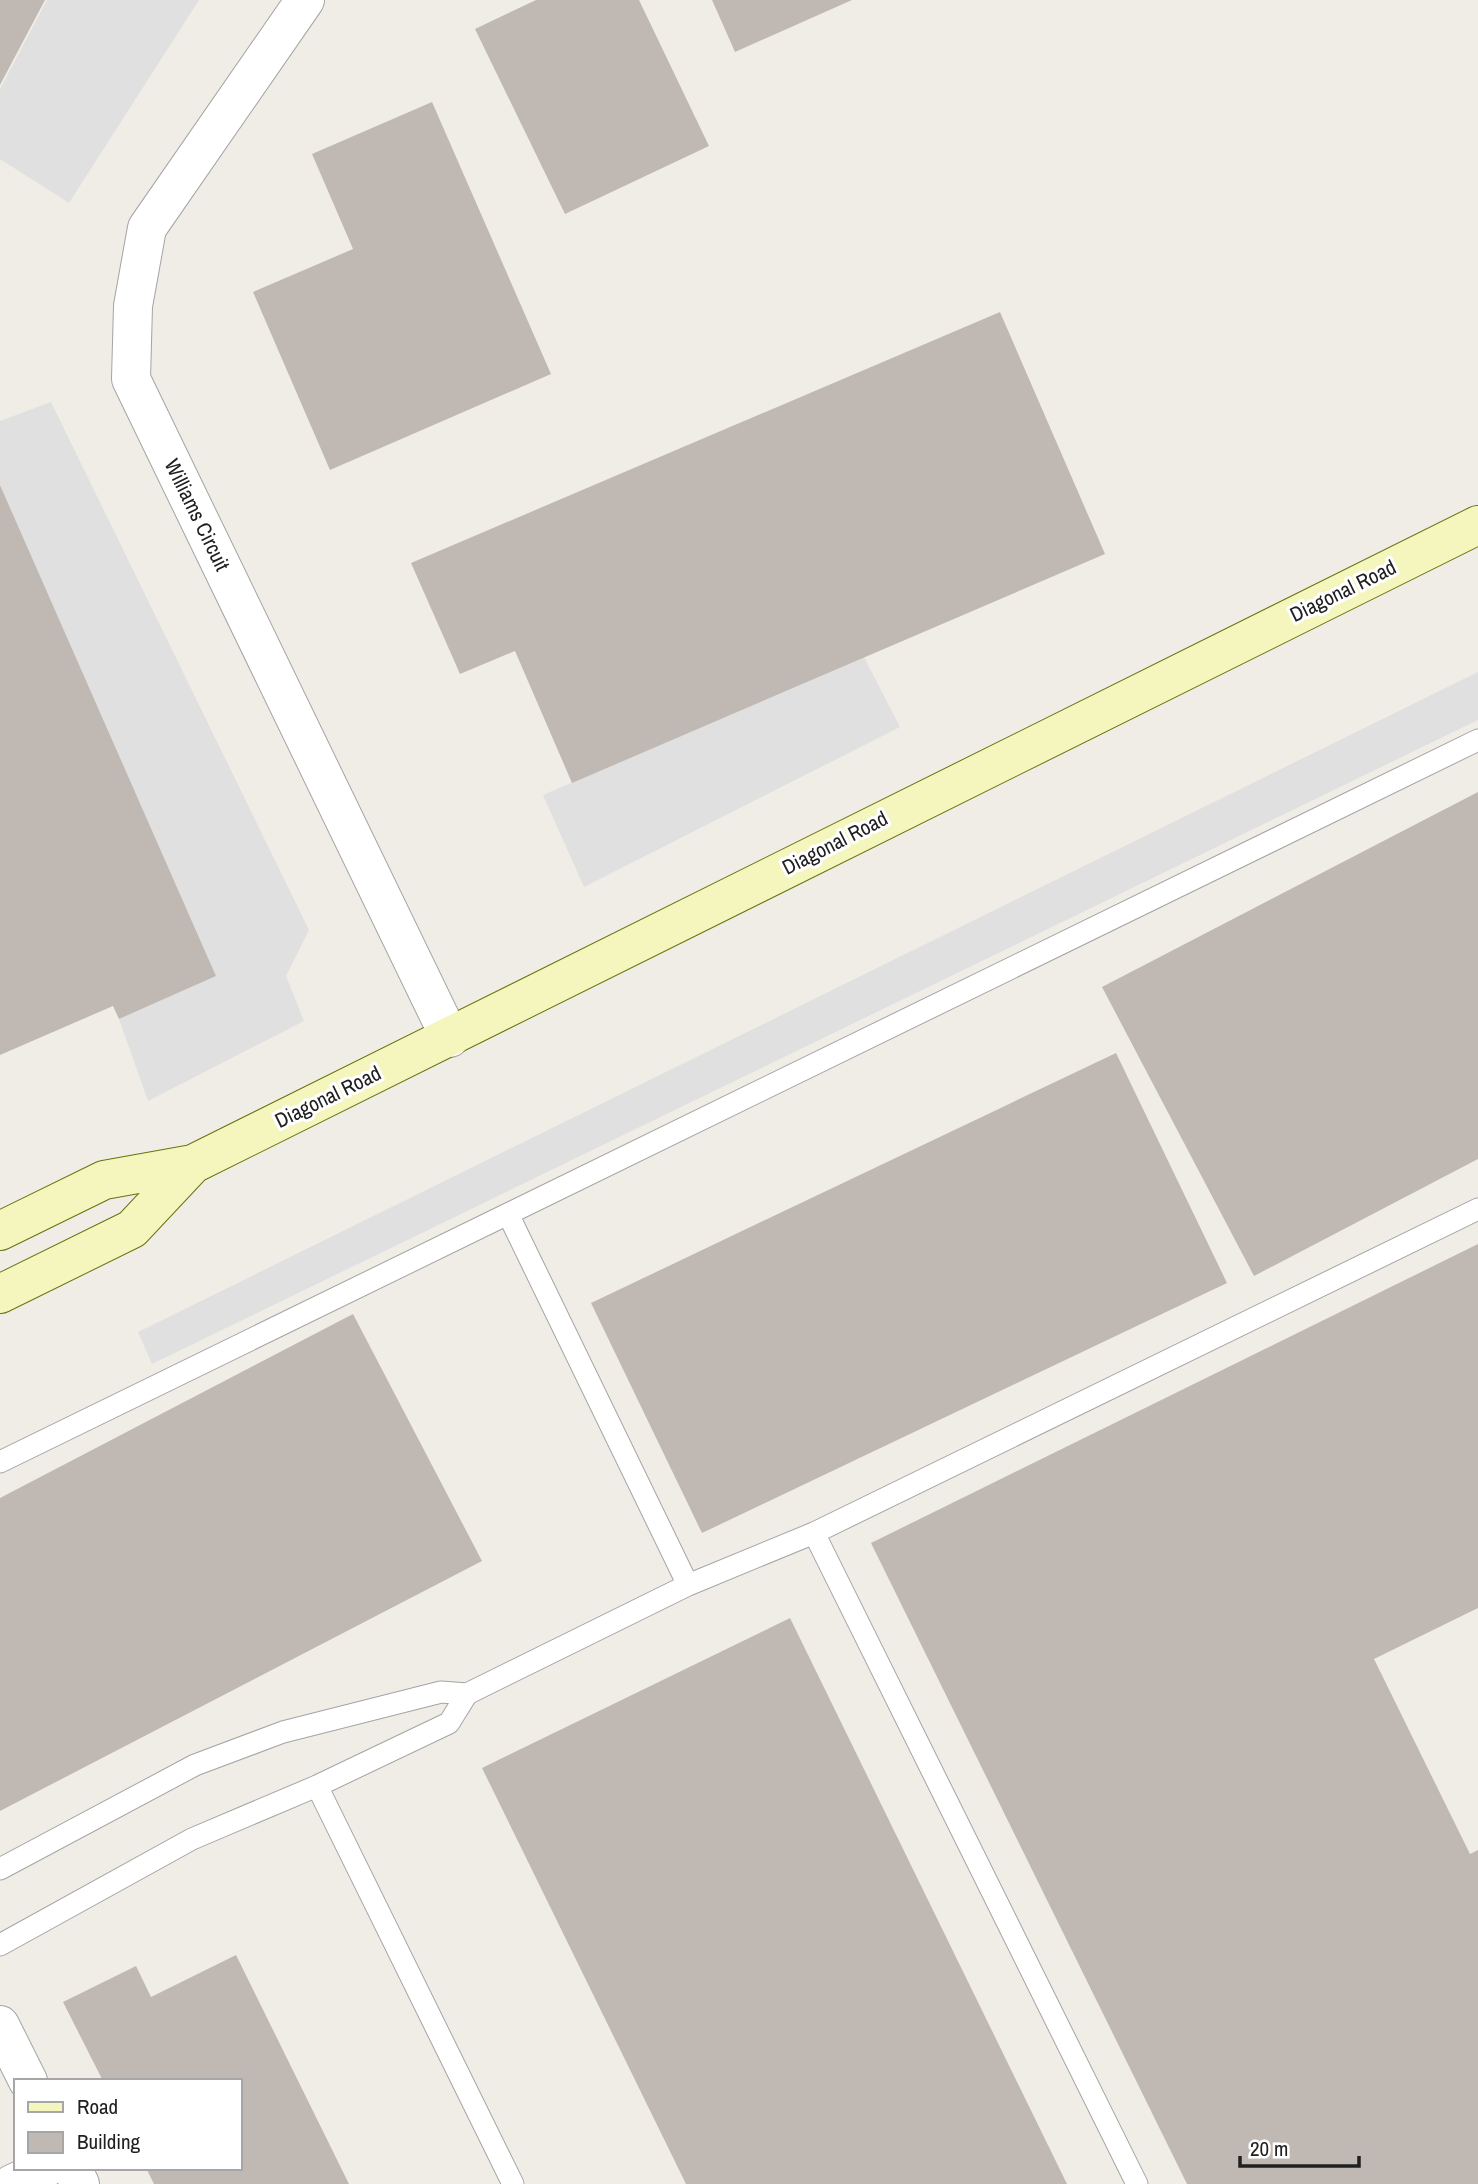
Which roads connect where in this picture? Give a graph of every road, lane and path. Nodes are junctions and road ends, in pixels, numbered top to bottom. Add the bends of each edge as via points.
1 (305, 0) edge
2 (1478, 525) edge
3 (1478, 740) edge
4 (450, 1038) junction
5 (193, 1164) junction
6 (1478, 1209) edge
7 (508, 1214) junction
8 (0, 1231) edge
9 (0, 1294) edge
10 (0, 1462) edge
11 (814, 1533) junction
12 (688, 1585) junction
13 (467, 1695) junction
14 (317, 1786) junction
15 (0, 1869) edge
16 (0, 1945) edge
17 (0, 2025) edge
18 (27, 2079) edge
19 (42, 2170) edge
20 (12, 2184) edge
21 (513, 2184) edge
22 (1137, 2184) edge

1 - 4 street, Williams Circuit via 147,228 133,306 131,379
2 - 4 street, Diagonal Road via 947,786
3 - 7 lane
4 - 5 street, Diagonal Road
5 - 8 street, Diagonal Road via 104,1180
5 - 9 street, Diagonal Road via 132,1229
6 - 11 lane
7 - 10 lane
7 - 12 lane
11 - 12 lane
11 - 22 lane
12 - 13 lane
13 - 14 lane via 449,1723
13 - 15 lane via 440,1692 282,1732 195,1765
14 - 16 lane via 191,1839
14 - 21 lane
17 - 18 street
19 - 20 street

